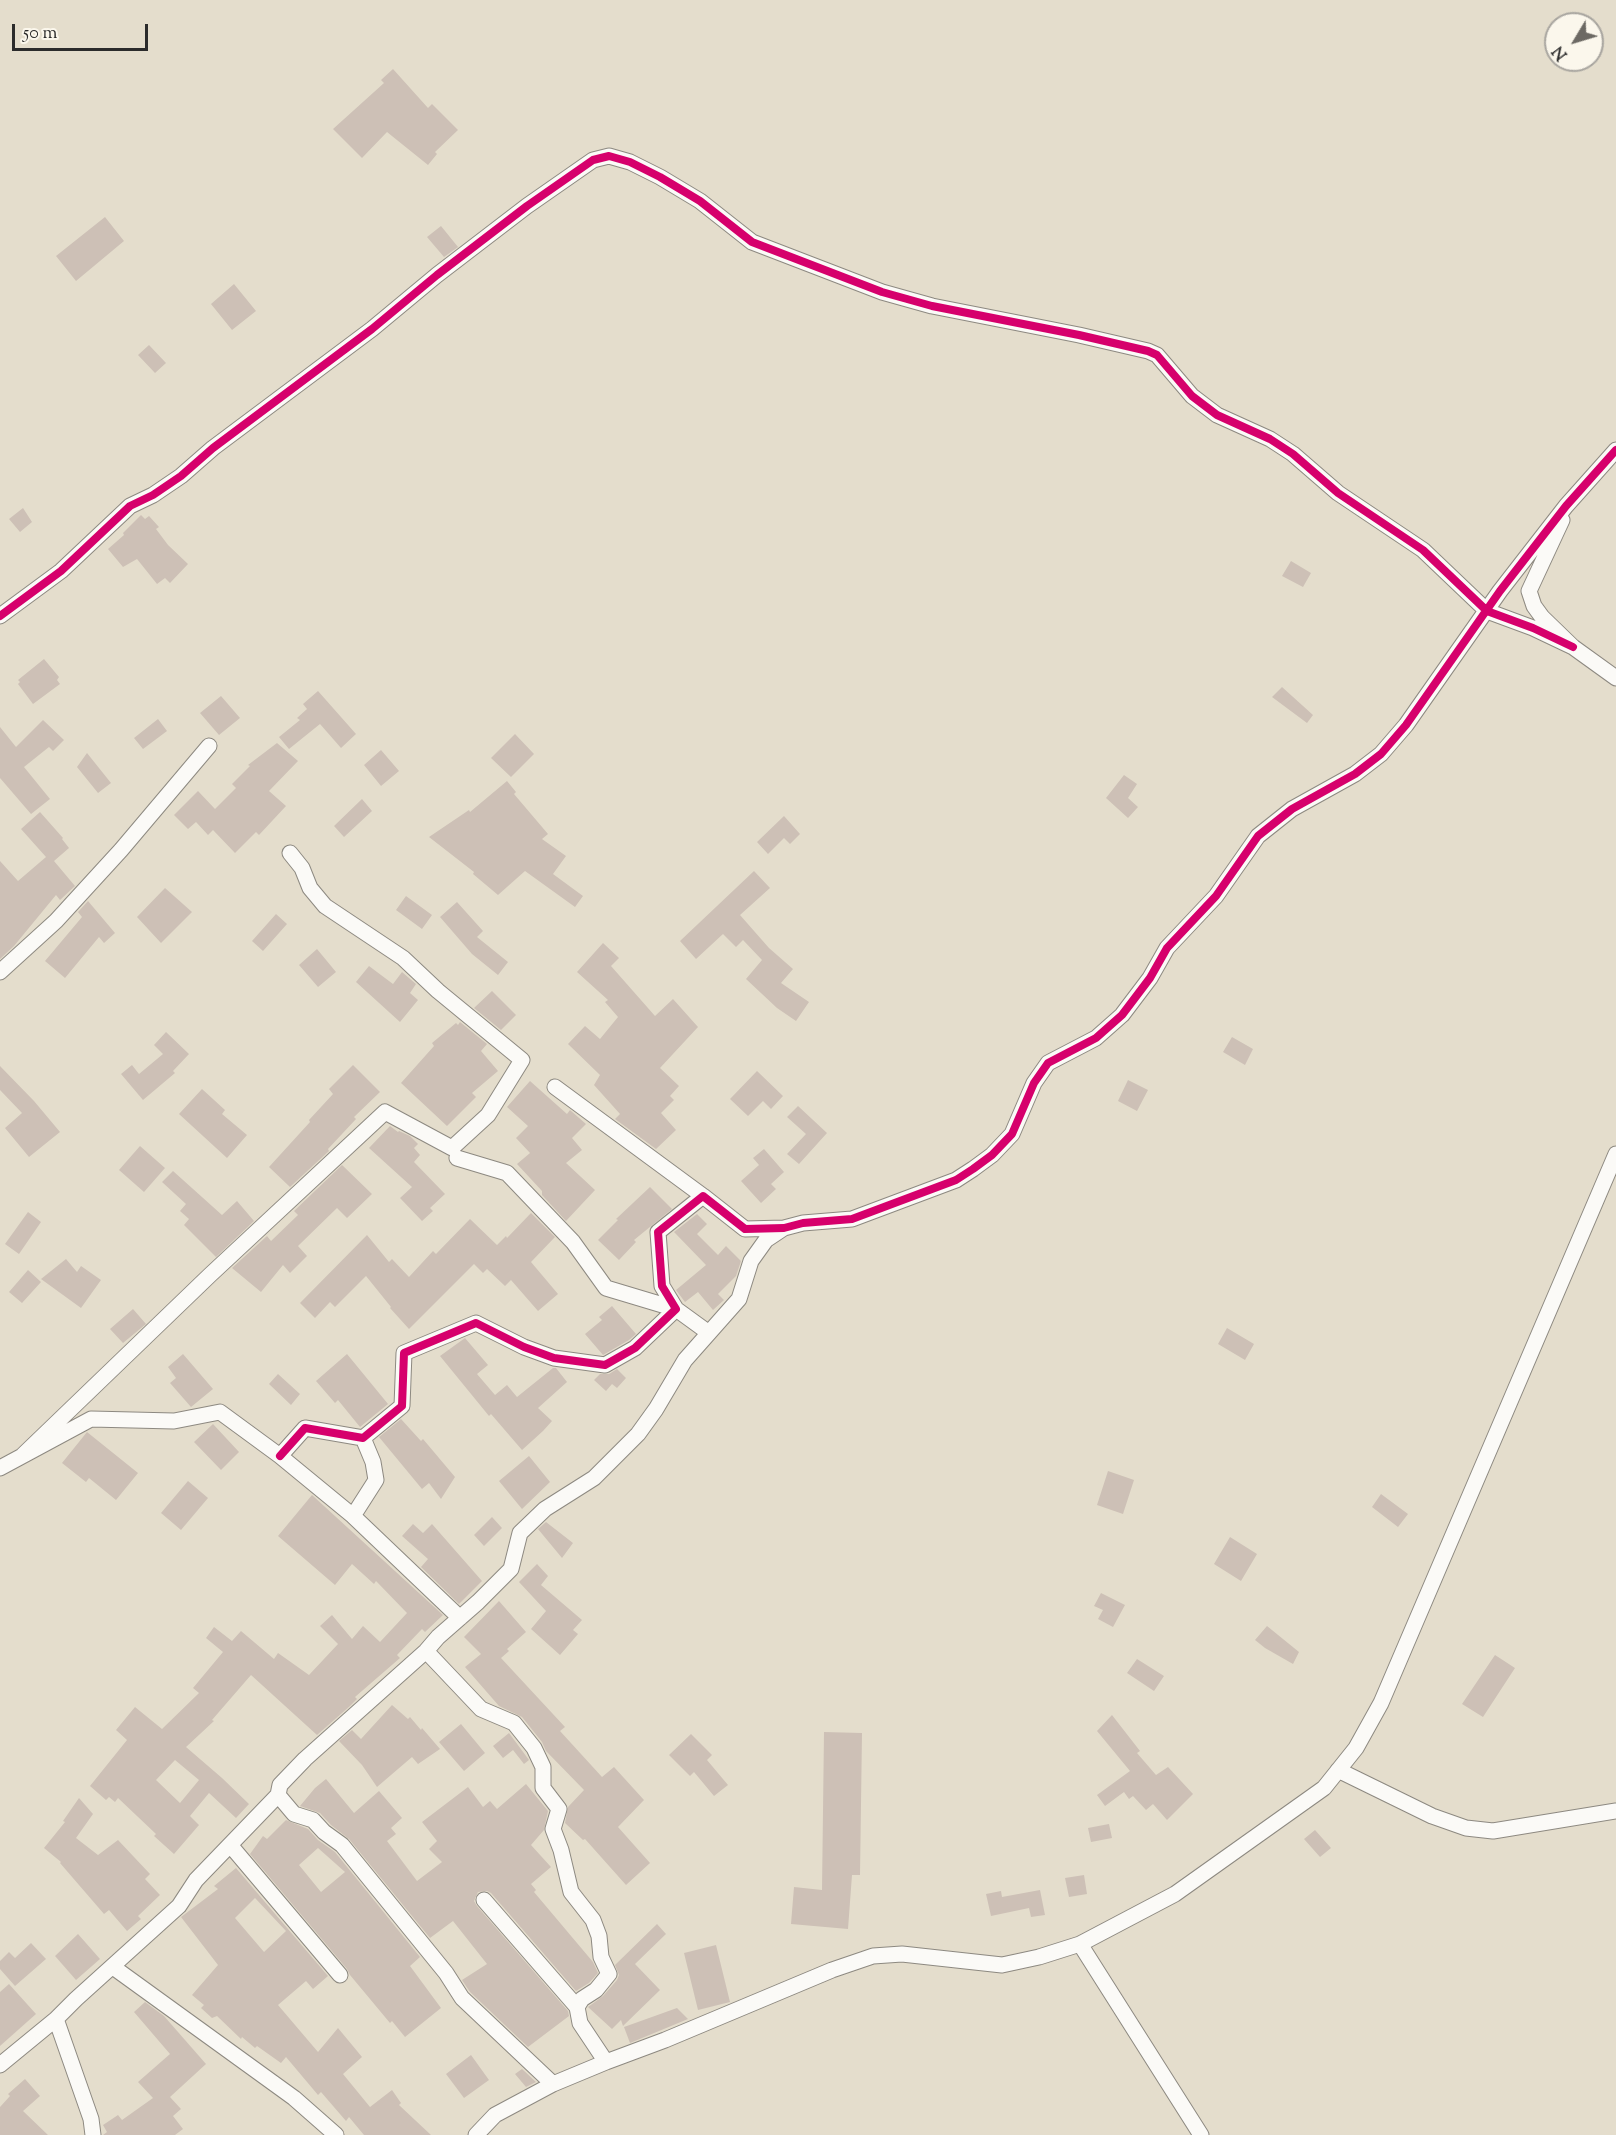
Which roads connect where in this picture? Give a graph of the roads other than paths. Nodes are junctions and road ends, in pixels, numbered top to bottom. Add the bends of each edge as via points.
1 (1616, 450) edge
2 (1566, 506) junction
3 (1486, 611) junction
4 (0, 616) edge
5 (1573, 647) junction
6 (1616, 678) edge
7 (209, 746) dead end
8 (290, 853) dead end
9 (0, 972) edge
10 (555, 1087) dead end
11 (1616, 1154) edge
12 (457, 1158) dead end
13 (703, 1196) junction
14 (784, 1228) junction
15 (676, 1309) junction
16 (708, 1333) junction
17 (363, 1438) junction
18 (23, 1455) junction
19 (280, 1456) junction
20 (0, 1468) edge
21 (353, 1516) junction
22 (459, 1618) junction
23 (426, 1651) junction
24 (1338, 1770) junction
25 (278, 1795) junction
26 (1616, 1811) edge
27 (231, 1846) junction
28 (484, 1900) dead end
29 (1080, 1944) junction
30 (113, 1967) junction
31 (340, 1976) dead end
32 (577, 2007) junction
33 (56, 2019) junction
34 (606, 2061) junction
35 (0, 2065) edge
36 (553, 2084) junction
37 (93, 2135) edge
38 (336, 2135) edge
39 (476, 2135) edge
40 (1201, 2135) edge

1 - 2 street
2 - 3 street
2 - 5 street via 1529,591 1542,617
3 - 4 street via 1423,550 1338,493 1293,454 1217,415 1192,396 1157,355 882,292 752,242 700,201 630,162 609,156 593,160 527,206 181,476 130,506 61,571
3 - 5 street
3 - 14 street via 1381,754 1292,809 1258,836 1216,896 1167,948 1122,1015 1096,1038 1048,1063 1034,1083 1012,1134 992,1155 956,1180 852,1219
5 - 6 street
7 - 9 street via 56,921
8 - 18 street via 325,906 403,958 438,992 522,1060 488,1115 452,1148 385,1112
10 - 13 street
11 - 24 street via 1381,1702 1356,1748
12 - 15 street via 507,1173 573,1242 606,1288
13 - 14 street via 745,1229
13 - 15 street via 658,1232 662,1286
14 - 16 street via 766,1240 751,1260 739,1299
15 - 16 street
15 - 17 street via 635,1348 605,1365 554,1358 476,1323 404,1353 402,1406
16 - 22 street via 685,1360 638,1434 594,1478 545,1509 520,1533 510,1569
17 - 19 street via 304,1428
17 - 21 street via 376,1480
18 - 19 street via 92,1419 174,1421 220,1412
18 - 20 street
19 - 21 street
21 - 22 street
22 - 23 street
23 - 25 street via 305,1759 280,1785
23 - 32 street via 481,1709 514,1723 543,1767 543,1788 559,1809 553,1829 571,1892 593,1920 609,1974
24 - 26 street via 1432,1816 1466,1828 1493,1830
24 - 29 street via 1324,1788 1175,1894
25 - 27 street
25 - 36 street via 294,1814 313,1821 342,1845 462,1998
27 - 30 street via 196,1880 179,1906
27 - 31 street
28 - 32 street
29 - 34 street via 1002,1965 902,1954 873,1956
29 - 40 street
30 - 33 street
30 - 38 street via 294,2098
32 - 34 street via 580,2023
33 - 35 street
33 - 37 street
34 - 36 street
36 - 39 street via 495,2115

